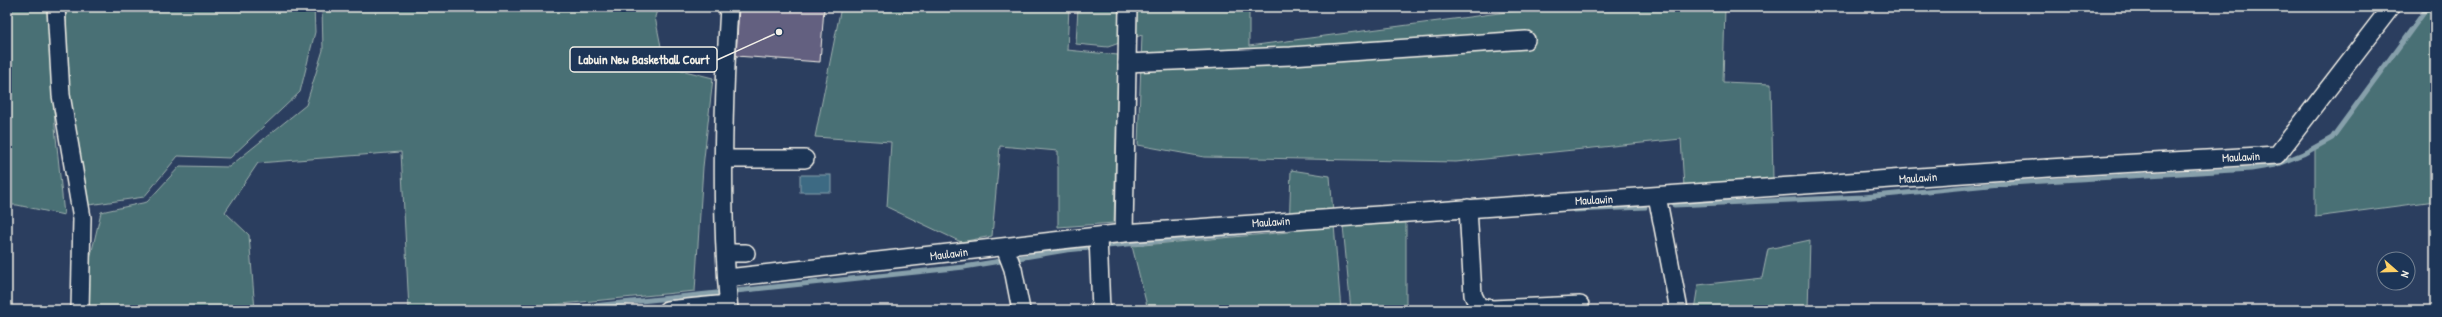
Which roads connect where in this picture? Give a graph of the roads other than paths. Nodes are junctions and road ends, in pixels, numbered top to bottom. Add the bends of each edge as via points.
1 (56, 7) edge
2 (729, 7) edge
3 (1128, 7) edge
4 (2390, 7) edge
5 (1526, 40) dead end
6 (1127, 63) junction
7 (724, 159) junction
8 (805, 159) dead end
9 (1657, 196) junction
10 (1468, 208) junction
11 (1124, 233) junction
12 (1098, 237) junction
13 (1005, 248) junction
14 (726, 252) junction
15 (746, 253) dead end
16 (727, 278) junction
17 (1580, 305) dead end
18 (728, 307) edge
19 (80, 310) edge
20 (667, 310) edge
21 (1021, 310) edge
22 (1101, 310) edge
23 (1679, 310) edge

1 - 19 street via 61,95 82,218
2 - 7 street
3 - 6 street
4 - 9 street, Maulawin via 2277,155 2048,168
5 - 6 street via 1291,56
6 - 11 street
7 - 8 street
7 - 14 street via 723,209
9 - 10 street, Maulawin
9 - 23 street
10 - 11 street, Maulawin
10 - 17 street via 1473,295 1479,306 1492,308
11 - 12 street, Maulawin
12 - 13 street, Maulawin
12 - 22 street
13 - 16 street, Maulawin
13 - 21 street via 1013,269
14 - 15 street
14 - 16 street
16 - 18 street
18 - 20 street

